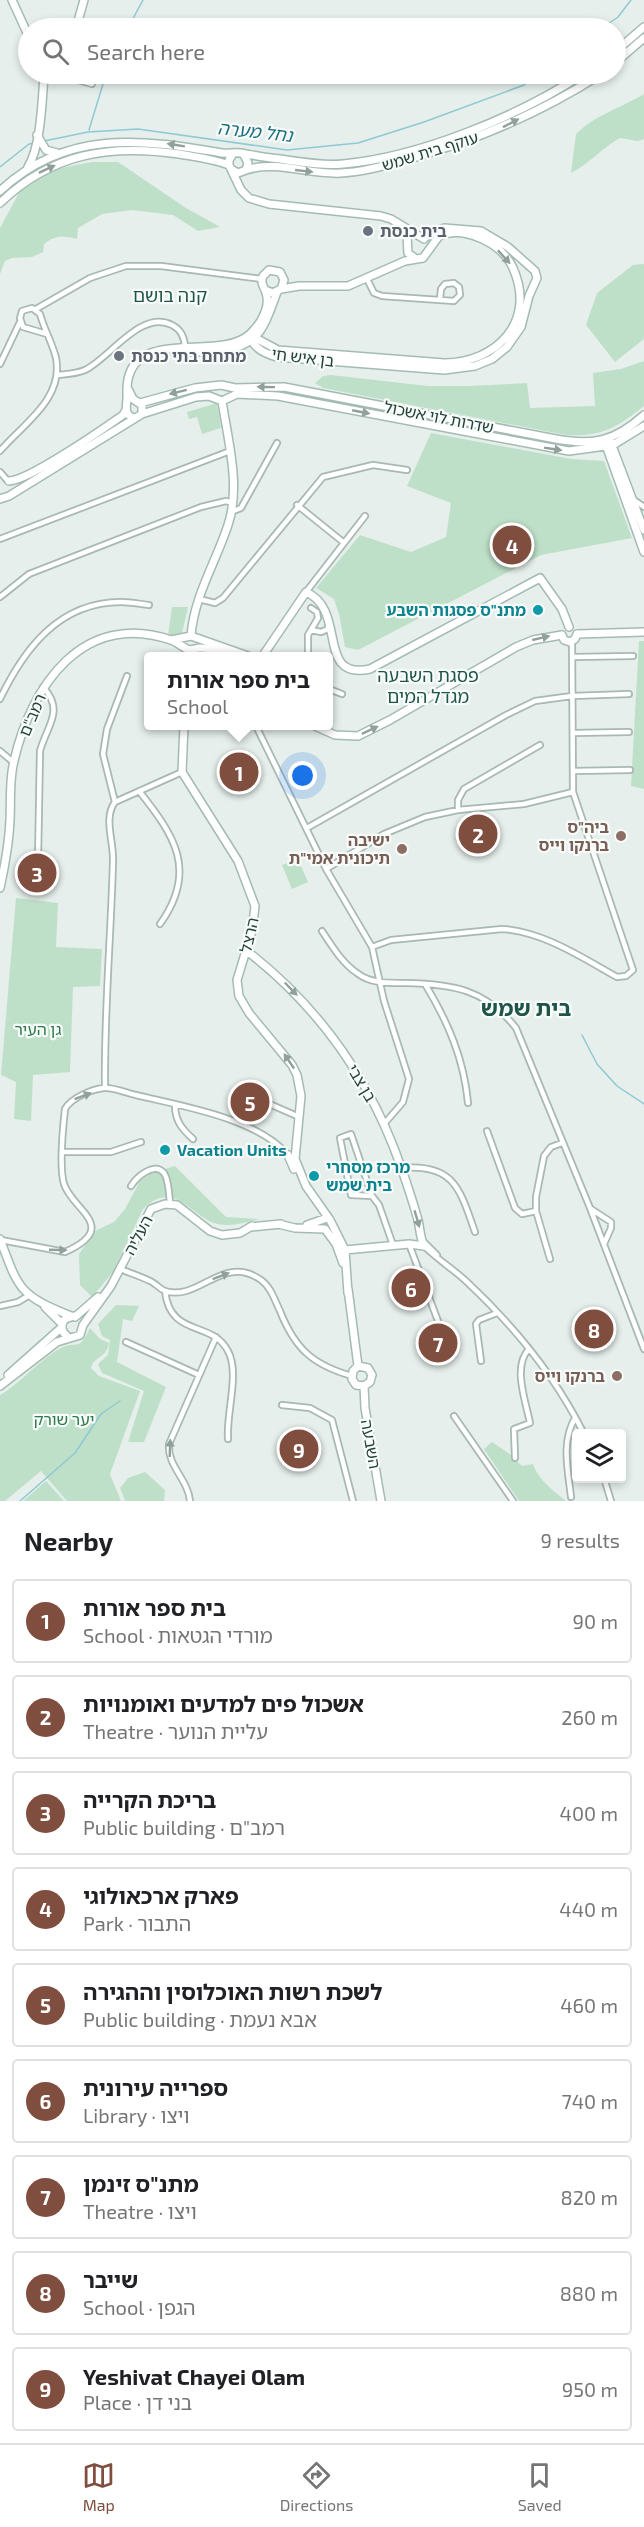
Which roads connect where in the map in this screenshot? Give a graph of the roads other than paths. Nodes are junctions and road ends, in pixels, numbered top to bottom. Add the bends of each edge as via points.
1 (12, 0) edge
2 (84, 0) edge
3 (20, 18) edge
4 (79, 18) edge
5 (644, 27) edge
6 (644, 38) edge
7 (626, 42) edge
8 (626, 53) edge
9 (44, 84) edge
10 (565, 84) edge
11 (582, 84) edge
12 (37, 135) junction
13 (62, 153) junction
14 (233, 154) junction
15 (244, 155) junction
16 (230, 167) junction
17 (27, 169) junction
18 (245, 170) junction
19 (0, 190) edge
20 (241, 190) junction
21 (0, 203) edge
22 (401, 225) junction
23 (422, 237) junction
24 (407, 247) junction
25 (429, 249) junction
26 (416, 259) junction
27 (400, 262) junction
28 (530, 267) junction
29 (261, 279) junction
30 (367, 279) junction
31 (284, 280) junction
32 (517, 281) junction
33 (535, 284) junction
34 (300, 286) junction
35 (265, 290) junction
36 (279, 290) junction
37 (440, 299) junction
38 (45, 305) junction
39 (36, 309) junction
40 (41, 315) junction
41 (20, 321) junction
42 (31, 329) junction
43 (47, 334) junction
44 (15, 337) junction
45 (252, 337) junction
46 (185, 349) junction
47 (0, 364) edge
48 (57, 375) junction
49 (127, 386) junction
50 (217, 386) junction
51 (226, 386) junction
52 (222, 399) junction
53 (138, 402) junction
54 (126, 409) junction
55 (142, 414) junction
56 (644, 416) edge
57 (133, 418) junction
58 (644, 426) edge
59 (276, 443) dead end
60 (608, 444) junction
61 (230, 451) junction
62 (0, 452) edge
63 (407, 470) dead end
64 (0, 472) edge
65 (5, 481) edge
66 (12, 494) junction
67 (1, 498) edge
68 (633, 500) junction
69 (233, 502) junction
70 (297, 505) junction
71 (644, 507) edge
72 (231, 512) junction
73 (644, 513) edge
74 (365, 516) dead end
75 (643, 526) edge
76 (0, 538) edge
77 (344, 542) junction
78 (644, 552) edge
79 (548, 574) dead end
80 (540, 578) junction
81 (306, 592) junction
82 (0, 597) edge
83 (199, 599) junction
84 (149, 605) dead end
85 (311, 608) dead end
86 (329, 620) junction
87 (569, 627) junction
88 (311, 630) junction
89 (644, 633) edge
90 (577, 634) junction
91 (562, 635) junction
92 (190, 638) junction
93 (171, 640) junction
94 (572, 641) junction
95 (189, 650) edge
96 (219, 652) edge
97 (235, 652) edge
98 (267, 652) edge
99 (308, 652) edge
100 (633, 656) dead end
101 (573, 657) junction
102 (127, 676) dead end
103 (44, 687) junction
104 (333, 691) edge
105 (342, 694) dead end
106 (629, 694) dead end
107 (572, 696) junction
108 (0, 699) edge
109 (184, 730) edge
110 (258, 730) edge
111 (323, 730) edge
112 (629, 732) dead end
113 (573, 733) junction
114 (540, 745) dead end
115 (0, 751) edge
116 (13, 762) junction
117 (630, 770) dead end
118 (573, 771) junction
119 (182, 772) junction
120 (139, 791) junction
121 (573, 792) junction
122 (115, 802) junction
123 (458, 810) junction
124 (307, 828) junction
125 (38, 860) dead end
126 (326, 869) junction
127 (0, 888) edge
128 (160, 924) dead end
129 (322, 931) dead end
130 (372, 947) junction
131 (247, 951) junction
132 (381, 983) junction
133 (425, 984) junction
134 (105, 1088) junction
135 (242, 1092) dead end
136 (468, 1103) dead end
137 (175, 1105) junction
138 (297, 1116) junction
139 (384, 1124) junction
140 (487, 1131) dead end
141 (194, 1139) dead end
142 (141, 1142) dead end
143 (562, 1143) junction
144 (63, 1152) junction
145 (291, 1154) junction
146 (401, 1168) junction
147 (131, 1186) dead end
148 (372, 1196) junction
149 (170, 1203) junction
150 (590, 1208) junction
151 (536, 1211) junction
152 (604, 1218) junction
153 (324, 1224) junction
154 (597, 1225) junction
155 (475, 1232) dead end
156 (0, 1239) edge
157 (423, 1243) junction
158 (409, 1244) junction
159 (604, 1244) junction
160 (393, 1245) junction
161 (345, 1250) junction
162 (550, 1258) dead end
163 (120, 1269) junction
164 (111, 1286) junction
165 (165, 1291) junction
166 (348, 1293) junction
167 (28, 1296) junction
168 (42, 1304) junction
169 (0, 1306) edge
170 (497, 1313) junction
171 (73, 1316) junction
172 (438, 1321) dead end
173 (62, 1325) junction
174 (83, 1325) junction
175 (68, 1337) junction
176 (216, 1338) junction
177 (126, 1342) dead end
178 (529, 1349) junction
179 (644, 1349) edge
180 (481, 1360) dead end
181 (358, 1366) junction
182 (199, 1375) junction
183 (351, 1376) junction
184 (0, 1382) edge
185 (0, 1386) edge
186 (364, 1386) junction
187 (282, 1405) dead end
188 (454, 1416) dead end
189 (575, 1418) junction
190 (581, 1429) edge
191 (228, 1439) dead end
192 (514, 1458) dead end
193 (605, 1483) edge
194 (571, 1497) dead end
195 (190, 1501) edge
196 (352, 1501) edge
197 (381, 1501) edge
198 (513, 1501) edge
199 (611, 1501) edge

1 - 3 street
2 - 4 street
5 - 7 street
6 - 8 street
9 - 12 street
10 - 15 street, עוקף בית שמש via 496,121 387,156 342,164
18 -> 11 street, עוקף בית שמש via 261,166 343,173 389,165 499,129
12 - 13 street via 46,150
12 - 17 street
14 -> 13 street via 140,141 95,143
13 - 17 street
14 - 15 street
14 - 16 street
15 - 18 street via 248,163
16 - 18 street via 236,172
16 - 20 street
21 -> 16 street via 40,171 96,152 155,151
17 - 19 street
18 - 20 street
20 - 22 street via 259,202 368,214
22 - 23 street
22 - 24 street
23 - 24 street via 411,239
23 - 25 street
23 - 28 street via 444,228 481,231 499,240
24 - 26 street
24 - 27 street
25 - 26 street via 423,258
25 -> 32 street via 442,235 471,235 496,248 509,261
26 - 27 street
27 - 30 street
28 - 32 street via 520,269
28 - 33 street via 537,274
29 - 31 street via 273,270 281,273
29 - 35 street
29 - 38 street via 161,266 126,266 90,278
30 - 34 street via 339,287
30 - 37 street via 377,295
31 - 34 street
31 - 36 street
32 - 33 street via 527,288
32 - 45 street, בן איש חי via 519,308 511,331 489,353 465,362 278,350
33 - 45 street, בן איש חי via 513,340 492,359 466,368 444,370 277,357 262,351
34 - 36 street
35 - 36 street
35 - 45 street via 266,310
36 - 45 street via 267,318
37 - 37 street via 456,300 460,292 457,285 445,284
38 - 39 street
38 - 40 street
39 - 40 street
39 - 41 street via 25,309
40 - 42 street via 40,323
40 - 43 street
41 - 42 street via 23,327
41 - 44 street
42 - 43 street
42 - 44 street
43 - 48 street
44 - 47 street
45 - 46 street via 221,346
46 - 48 street via 183,336 176,327 150,323 91,366
46 - 49 street via 166,349 148,355 134,368
48 - 62 street via 46,402
49 - 53 street via 130,396
49 - 54 street
50 - 51 street, שדרות לוי אשכול
50 - 52 street via 213,393
50 -> 53 street
51 - 52 street via 229,393
60 -> 51 street, שדרות לוי אשכול via 572,442 297,389
52 - 55 street, שדרות לוי אשכול via 196,397
52 -> 60 street, שדרות לוי אשכול via 237,394 278,396 554,450 576,451
52 - 61 street
53 - 54 street via 132,401
53 - 55 street
54 - 57 street
54 - 65 street via 123,415 34,471 18,480
55 - 57 street
56 - 60 street, שדרות לוי אשכול
57 - 66 street
58 - 60 street, שדרות לוי אשכול
59 - 72 street via 241,508
60 - 68 street
60 - 78 street
61 - 69 street
61 - 76 street
63 - 70 street via 373,465 323,477
64 - 65 street
65 - 66 street via 13,486
66 - 67 street
68 - 71 street
68 - 75 street
69 - 72 street
69 - 82 street via 201,507 28,574
70 - 77 street
70 - 83 street via 223,598 210,603
72 - 83 street
73 - 75 street
74 - 77 street
77 - 81 street
79 - 80 street
80 - 86 street via 358,672 340,663
80 - 87 street via 562,609
81 - 86 street via 319,599
81 - 98 street
83 - 92 street
84 - 108 street via 102,604 52,626 29,649
85 - 88 street via 318,618
86 - 88 street via 325,631
87 - 90 street
87 - 91 street
88 - 99 street
89 - 90 street
90 - 94 street
91 - 94 street via 564,640
111 -> 91 street via 334,735 358,736 516,647
92 - 93 street, רמב"ם
92 - 95 street
92 - 95 street via 197,644
92 - 97 street
93 - 95 street, רמב"ם
93 - 103 street, רמב"ם via 129,635 99,640 70,655
94 - 101 street
95 - 96 street
100 - 101 street
101 - 107 street
102 - 122 street via 107,729 103,754
103 - 116 street, רמב"ם
103 - 125 street via 55,707 40,751
104 - 105 street
106 - 107 street
107 - 113 street
107 - 124 street via 535,701 506,715
109 - 119 street
110 - 124 street
112 - 113 street
113 - 118 street
114 - 123 street via 464,789
115 - 116 street
116 - 127 street, רמב"ם via 9,840
117 - 118 street
118 - 121 street
119 - 120 street
119 - 131 street, הרצל via 238,861 251,892 254,919
120 - 122 street
120 - 128 street via 172,837 180,859 177,895
121 - 123 street via 524,804
121 - 130 street via 633,970 626,976 617,977 520,930 391,940
122 - 134 street via 110,812 114,849 104,1033
123 - 126 street via 404,825
124 - 126 street
126 - 130 street
129 - 132 street via 357,974
130 - 132 street
138 -> 131 street, הרצל via 300,1084 292,1065 239,996 237,980
131 -> 139 street, בן צבי via 306,1005 362,1079
132 - 133 street
132 - 139 street via 409,1079 403,1102
133 - 136 street via 453,1035
133 - 143 street via 476,993 509,1019 522,1039
134 - 137 street
144 -> 134 street via 68,1103
135 - 138 street
137 - 141 street via 179,1124
137 - 145 street via 227,1119
138 - 145 street, הרצל
139 - 146 street, בן צבי
140 - 151 street via 515,1208 522,1214
142 - 144 street via 111,1152
143 - 150 street
143 - 151 street via 551,1147 544,1156
156 -> 144 street via 65,1252 85,1240 89,1217 64,1183
145 - 153 street, הרצל
146 - 155 street via 435,1169 449,1178 464,1200
146 -> 157 street, בן צבי
147 - 149 street via 137,1176 159,1170 164,1173
148 - 148 street via 351,1134 340,1138 351,1195
148 - 160 street
149 - 153 street, העליה via 183,1208 216,1234 229,1236 252,1227
149 - 163 street, העליה via 148,1213
150 - 152 street
150 - 154 street
151 - 162 street
152 - 154 street
152 - 159 street via 612,1226
153 - 161 street
153 - 166 street via 341,1253
154 - 159 street
156 - 167 street via 9,1265
157 - 158 street
157 - 170 street
158 - 160 street
158 - 172 street
159 - 179 street
160 - 161 street
161 - 166 street
163 - 164 street, העליה
163 - 165 street
164 - 171 street, העליה
164 - 174 street, העליה
165 - 176 street via 171,1313
165 -> 183 street via 191,1289 229,1272 241,1272 263,1281 288,1332 303,1351 317,1363
166 - 181 street
167 - 168 street
167 - 169 street
168 - 171 street
168 - 173 street
170 - 178 street
170 - 180 street via 477,1322
171 - 173 street
171 - 174 street
173 - 175 street
173 - 184 street
174 - 175 street via 78,1337
175 - 185 street via 48,1347
176 - 182 street
176 - 191 street via 232,1361
177 - 182 street
178 - 189 street
178 - 192 street via 521,1367 530,1423 514,1429
181 - 183 street
181 - 186 street via 368,1368 372,1375
195 -> 182 street via 187,1486 170,1460 169,1449
183 - 186 street via 356,1385
186 - 197 street, השבעה
187 - 196 street via 310,1408 332,1420
188 - 198 street
189 - 190 street
189 - 194 street via 568,1429 566,1445
193 - 199 street

